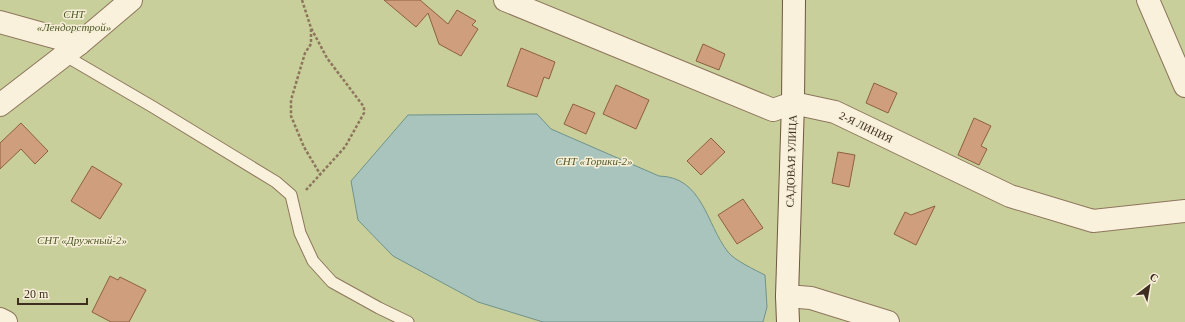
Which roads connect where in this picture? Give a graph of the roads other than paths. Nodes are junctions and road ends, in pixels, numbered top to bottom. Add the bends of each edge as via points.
1 (131, 0) edge
2 (505, 0) edge
3 (794, 0) edge
4 (1148, 0) edge
5 (0, 22) edge
6 (72, 50) junction
7 (1185, 86) edge
8 (0, 104) edge
9 (793, 104) junction
10 (1185, 211) edge
11 (787, 296) junction
12 (0, 319) edge
13 (6, 322) edge
14 (408, 322) edge
15 (788, 322) edge
16 (888, 322) edge

1 - 6 street
2 - 9 street, 2-Я ЛИНИЯ via 772,110
3 - 9 street, САДОВАЯ УЛИЦА
4 - 7 street
5 - 6 street
6 - 8 street
6 - 14 lane via 153,107 276,182 290,195 300,233 313,261 332,282
9 - 10 street, 2-Я ЛИНИЯ via 835,112 1010,196 1093,221
9 - 11 street, САДОВАЯ УЛИЦА
11 - 15 street, САДОВАЯ УЛИЦА
11 - 16 street via 811,298
12 - 13 street

